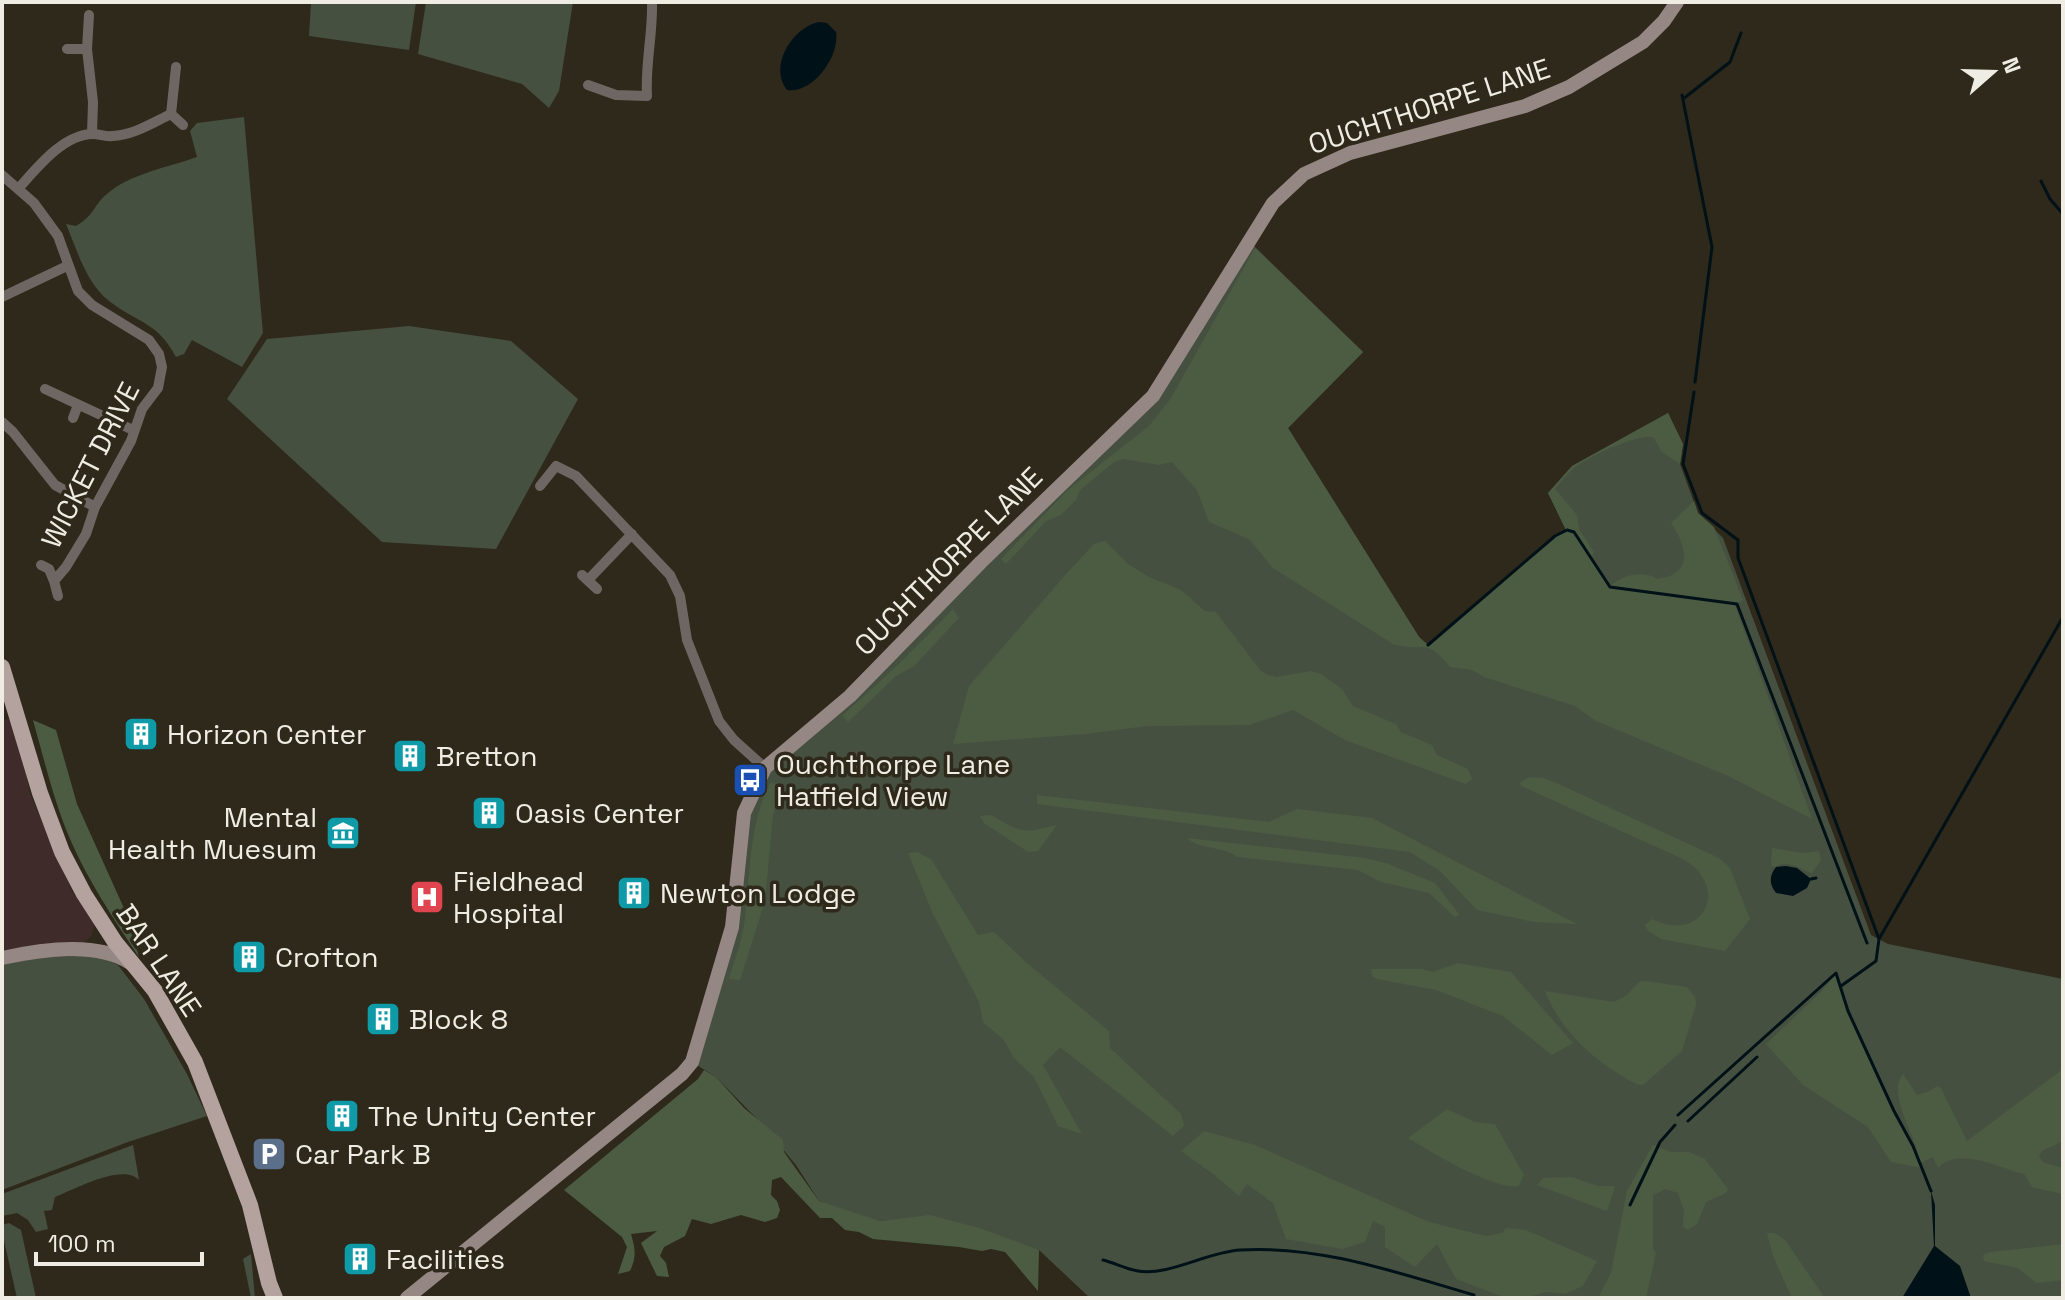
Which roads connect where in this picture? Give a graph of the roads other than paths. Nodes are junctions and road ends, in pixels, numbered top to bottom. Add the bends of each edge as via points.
1 (652, 2) edge
2 (1677, 2) edge
3 (89, 15) dead end
4 (67, 49) dead end
5 (87, 49) junction
6 (176, 67) dead end
7 (588, 85) dead end
8 (171, 114) junction
9 (183, 125) dead end
10 (92, 134) junction
11 (2, 175) edge
12 (18, 189) junction
13 (67, 266) junction
14 (2, 297) edge
15 (45, 389) dead end
16 (78, 405) junction
17 (73, 418) dead end
18 (2, 422) edge
19 (133, 430) junction
20 (540, 486) dead end
21 (95, 507) junction
22 (632, 534) junction
23 (41, 565) dead end
24 (54, 581) junction
25 (597, 589) dead end
26 (58, 596) dead end
27 (2, 667) edge
28 (765, 768) junction
29 (105, 927) junction
30 (85, 950) junction
31 (2, 958) edge
32 (135, 967) junction
33 (270, 1293) edge
34 (407, 1298) edge

1 - 7 street via 647,96 616,95
2 - 28 street, OUCHTHORPE LANE via 1643,42 1569,87 1525,106 1350,153 1293,182 1260,220 1153,396 850,696
3 - 5 street
4 - 5 street
5 - 10 street
6 - 8 street
8 - 9 street
8 - 10 street via 130,134
10 - 12 street via 51,154
11 - 12 street
12 - 13 street via 58,236
13 - 14 street
13 - 19 street, WICKET DRIVE via 78,291 92,305 149,340 159,354 158,388
15 - 16 street
16 - 17 street
16 - 19 street
18 - 21 street via 55,485
19 - 21 street, WICKET DRIVE
20 - 22 street via 556,466 576,476
21 - 24 street, WICKET DRIVE via 86,534
22 - 25 street via 585,577
22 - 28 street via 676,585 687,640 719,721
23 - 24 street, WICKET DRIVE
24 - 26 street, WICKET DRIVE
27 - 29 main road, BAR LANE via 62,852
28 - 34 street, OUCHTHORPE LANE via 744,813 732,927 692,1062
29 - 30 street via 99,941
29 - 32 main road, BAR LANE
30 - 31 street
30 - 32 street via 111,953
32 - 33 main road, BAR LANE via 155,991 195,1062 216,1112 250,1205

